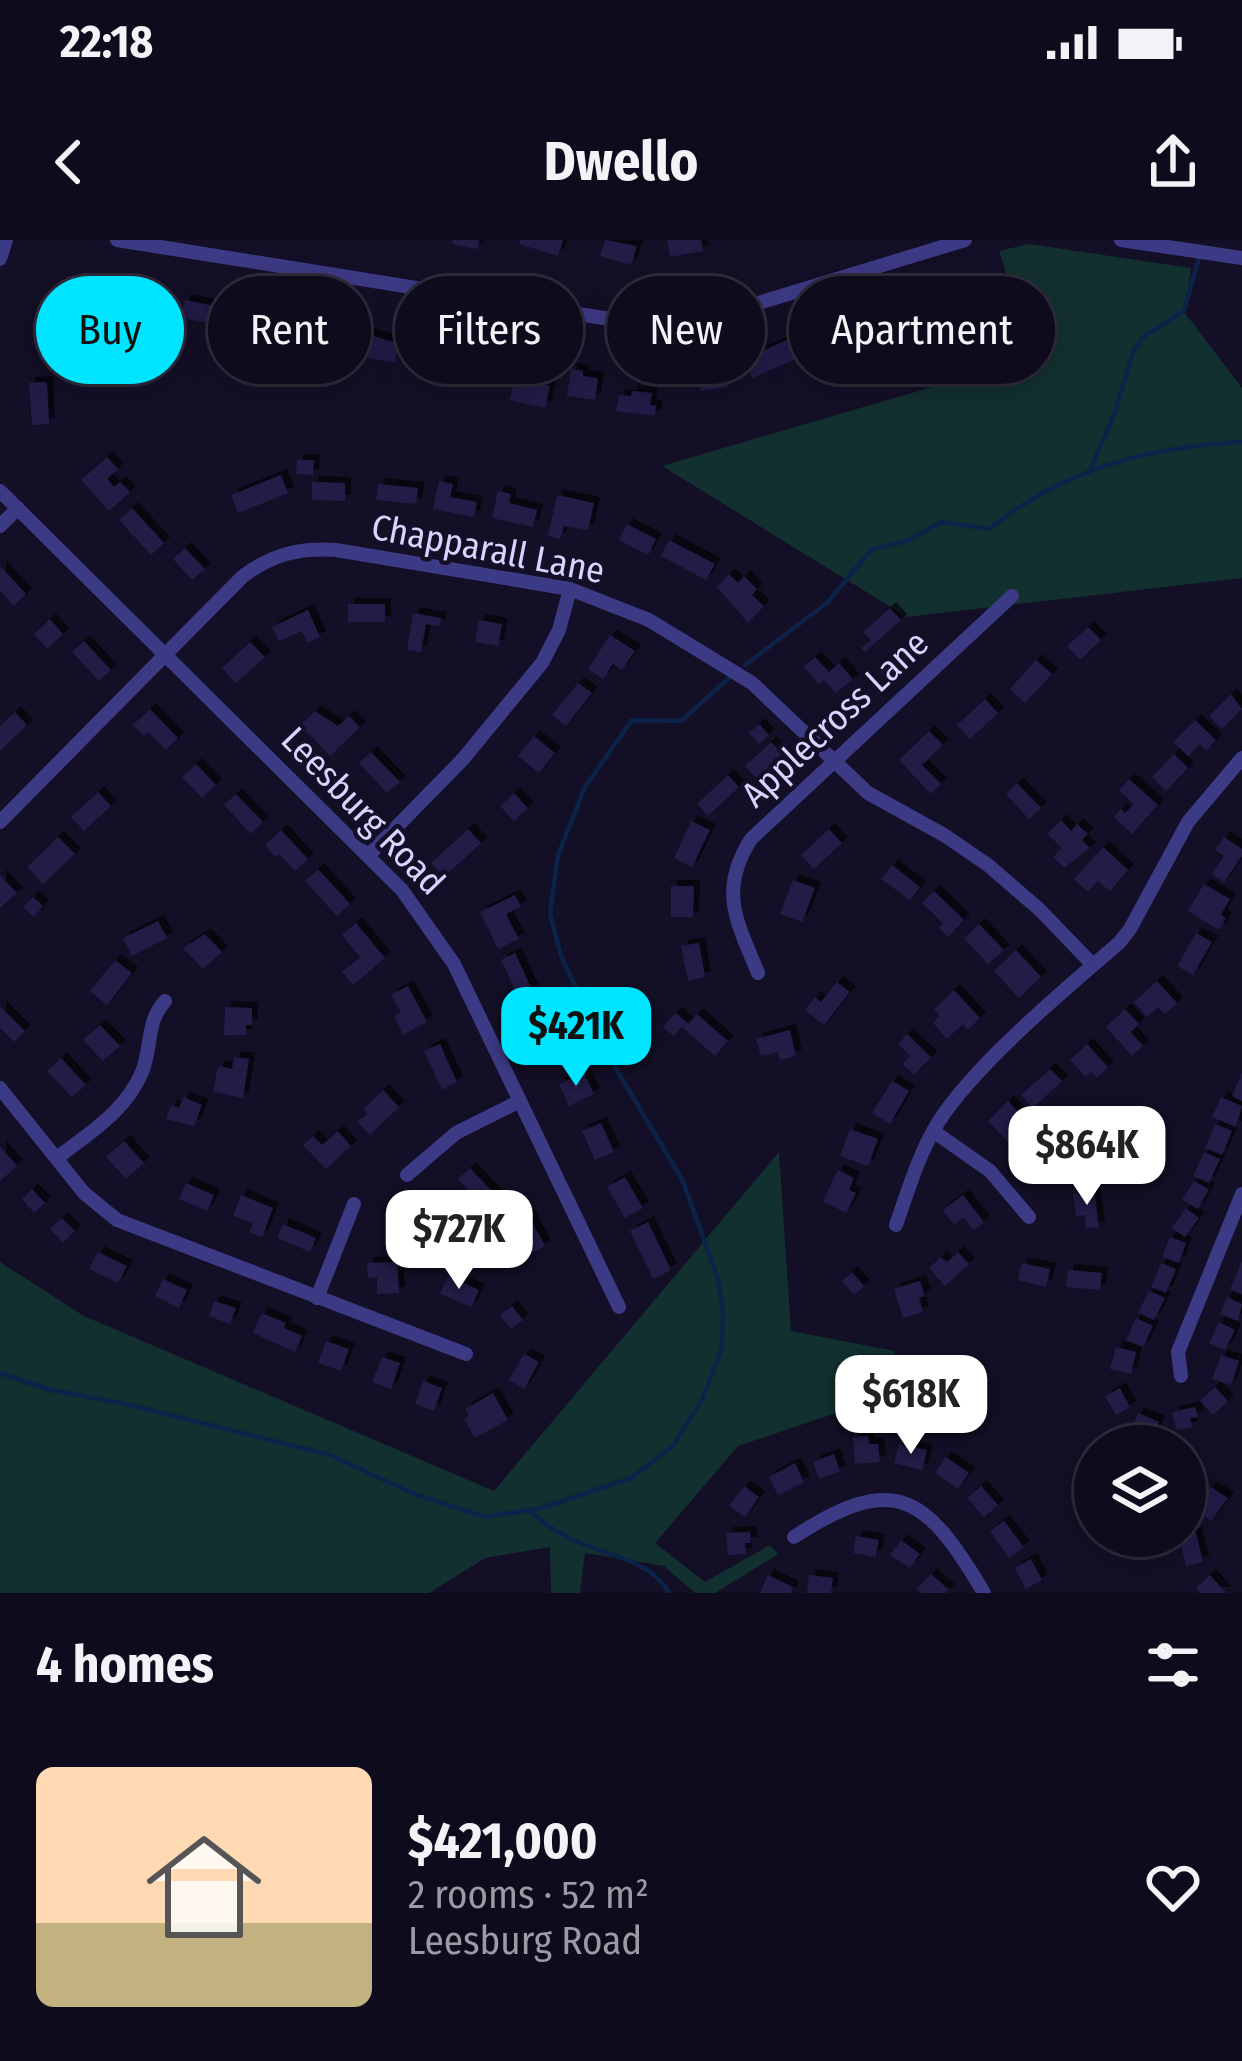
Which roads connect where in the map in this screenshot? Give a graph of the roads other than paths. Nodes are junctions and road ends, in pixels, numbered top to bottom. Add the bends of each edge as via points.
1 (6, 240) edge
2 (117, 240) edge
3 (965, 240) edge
4 (1120, 240) edge
5 (152, 243) edge
6 (1242, 258) edge
7 (0, 259) edge
8 (0, 491) edge
9 (18, 508) junction
10 (0, 526) edge
11 (570, 589) junction
12 (1012, 596) dead end
13 (166, 654) junction
14 (1242, 758) edge
15 (834, 761) junction
16 (0, 822) edge
17 (368, 856) junction
18 (1093, 965) junction
19 (758, 973) dead end
20 (165, 1000) dead end
21 (0, 1088) edge
22 (520, 1101) junction
23 (933, 1131) junction
24 (57, 1158) junction
25 (407, 1175) dead end
26 (1242, 1194) edge
27 (354, 1204) dead end
28 (1238, 1216) edge
29 (1029, 1217) dead end
30 (896, 1225) dead end
31 (317, 1298) junction
32 (619, 1307) dead end
33 (466, 1354) dead end
34 (1181, 1376) dead end
35 (794, 1537) dead end
36 (984, 1593) edge

1 - 7 street
2 - 5 street
3 - 5 street via 684,323 616,320
4 - 6 street
8 - 9 street, Leesburg Road
9 - 10 street
9 - 13 street, Leesburg Road
11 - 13 street, Chapparall Lane via 296,550 242,578
11 - 15 street, Chapparall Lane via 649,620 732,668
11 - 17 street via 542,663
12 - 15 street, Applecross Lane
13 - 16 street, Chapparall Lane
13 - 17 street, Leesburg Road
14 - 18 street via 1188,822 1130,929
15 - 18 street, Chapparall Lane via 868,793 988,865
15 - 19 street, Applecross Lane via 757,832 737,864 735,914
17 - 22 street, Leesburg Road via 436,933
18 - 23 street via 977,1076
20 - 24 street via 142,1073 120,1107
21 - 24 street
22 - 25 street via 455,1133
22 - 32 street, Leesburg Road
23 - 29 street via 990,1171
23 - 30 street
24 - 31 street via 117,1220
26 - 28 street
27 - 31 street
28 - 34 street via 1178,1352
31 - 33 street
35 - 36 street via 852,1504 897,1502 945,1530

